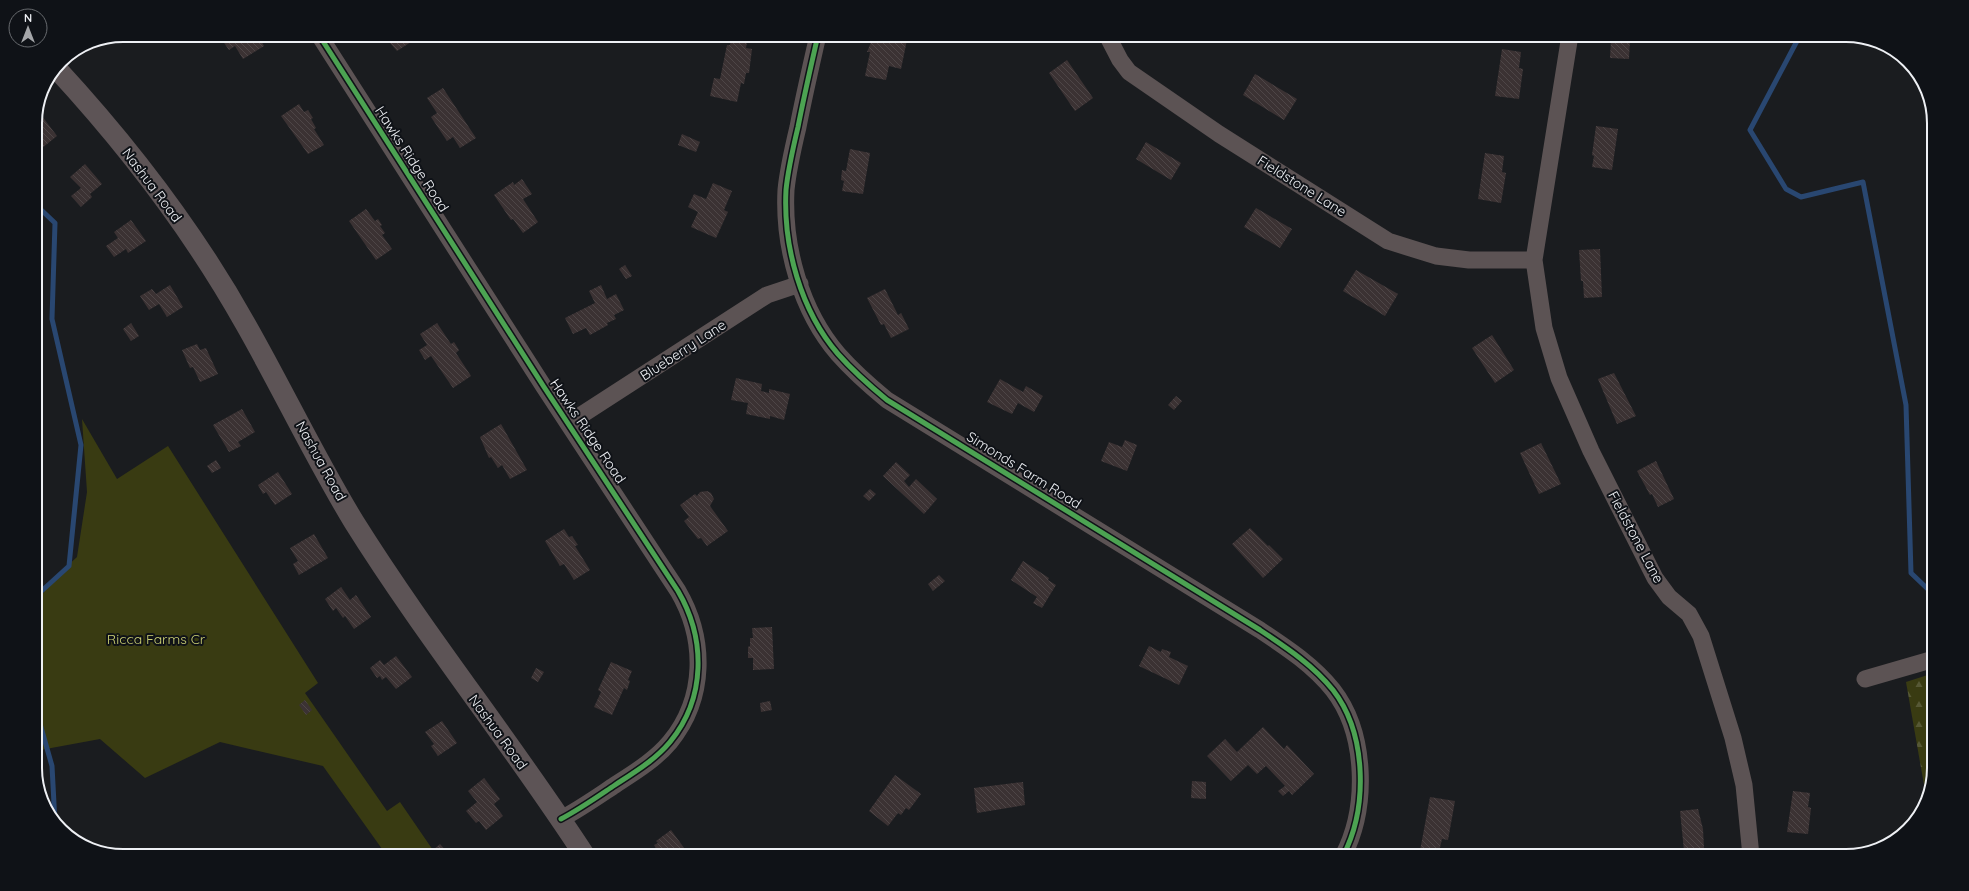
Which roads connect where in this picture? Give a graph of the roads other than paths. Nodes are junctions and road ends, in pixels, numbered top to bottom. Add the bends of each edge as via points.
1 (323, 42) edge
2 (816, 42) edge
3 (1111, 42) edge
4 (1569, 42) edge
5 (60, 73) edge
6 (1534, 260) junction
7 (800, 284) junction
8 (569, 423) junction
9 (1927, 661) edge
10 (1864, 679) dead end
11 (561, 819) junction
12 (580, 849) edge
13 (1346, 849) edge
14 (1749, 849) edge

1 - 8 street, Hawks Ridge Road
2 - 7 street, Simonds Farm Road via 786,190 788,233
3 - 6 street, Fieldstone Lane via 1129,72 1219,134 1388,241 1436,256 1469,260
4 - 6 street, Fieldstone Lane
5 - 11 main road, Nashua Road via 125,148 211,268 245,323 324,469 378,559 432,641
6 - 14 street, Fieldstone Lane via 1544,328 1559,378 1591,450 1655,578 1669,596 1689,614 1701,636 1733,738 1744,785
7 - 8 street, Blueberry Lane via 767,296
7 - 13 street, Simonds Farm Road via 815,319 838,354 887,400 1260,630 1300,658 1321,677 1340,703 1352,729 1359,758 1360,803 1353,833
8 - 11 street, Hawks Ridge Road via 685,602 697,637 699,662 689,710 670,742 642,767
9 - 10 street
11 - 12 main road, Nashua Road

